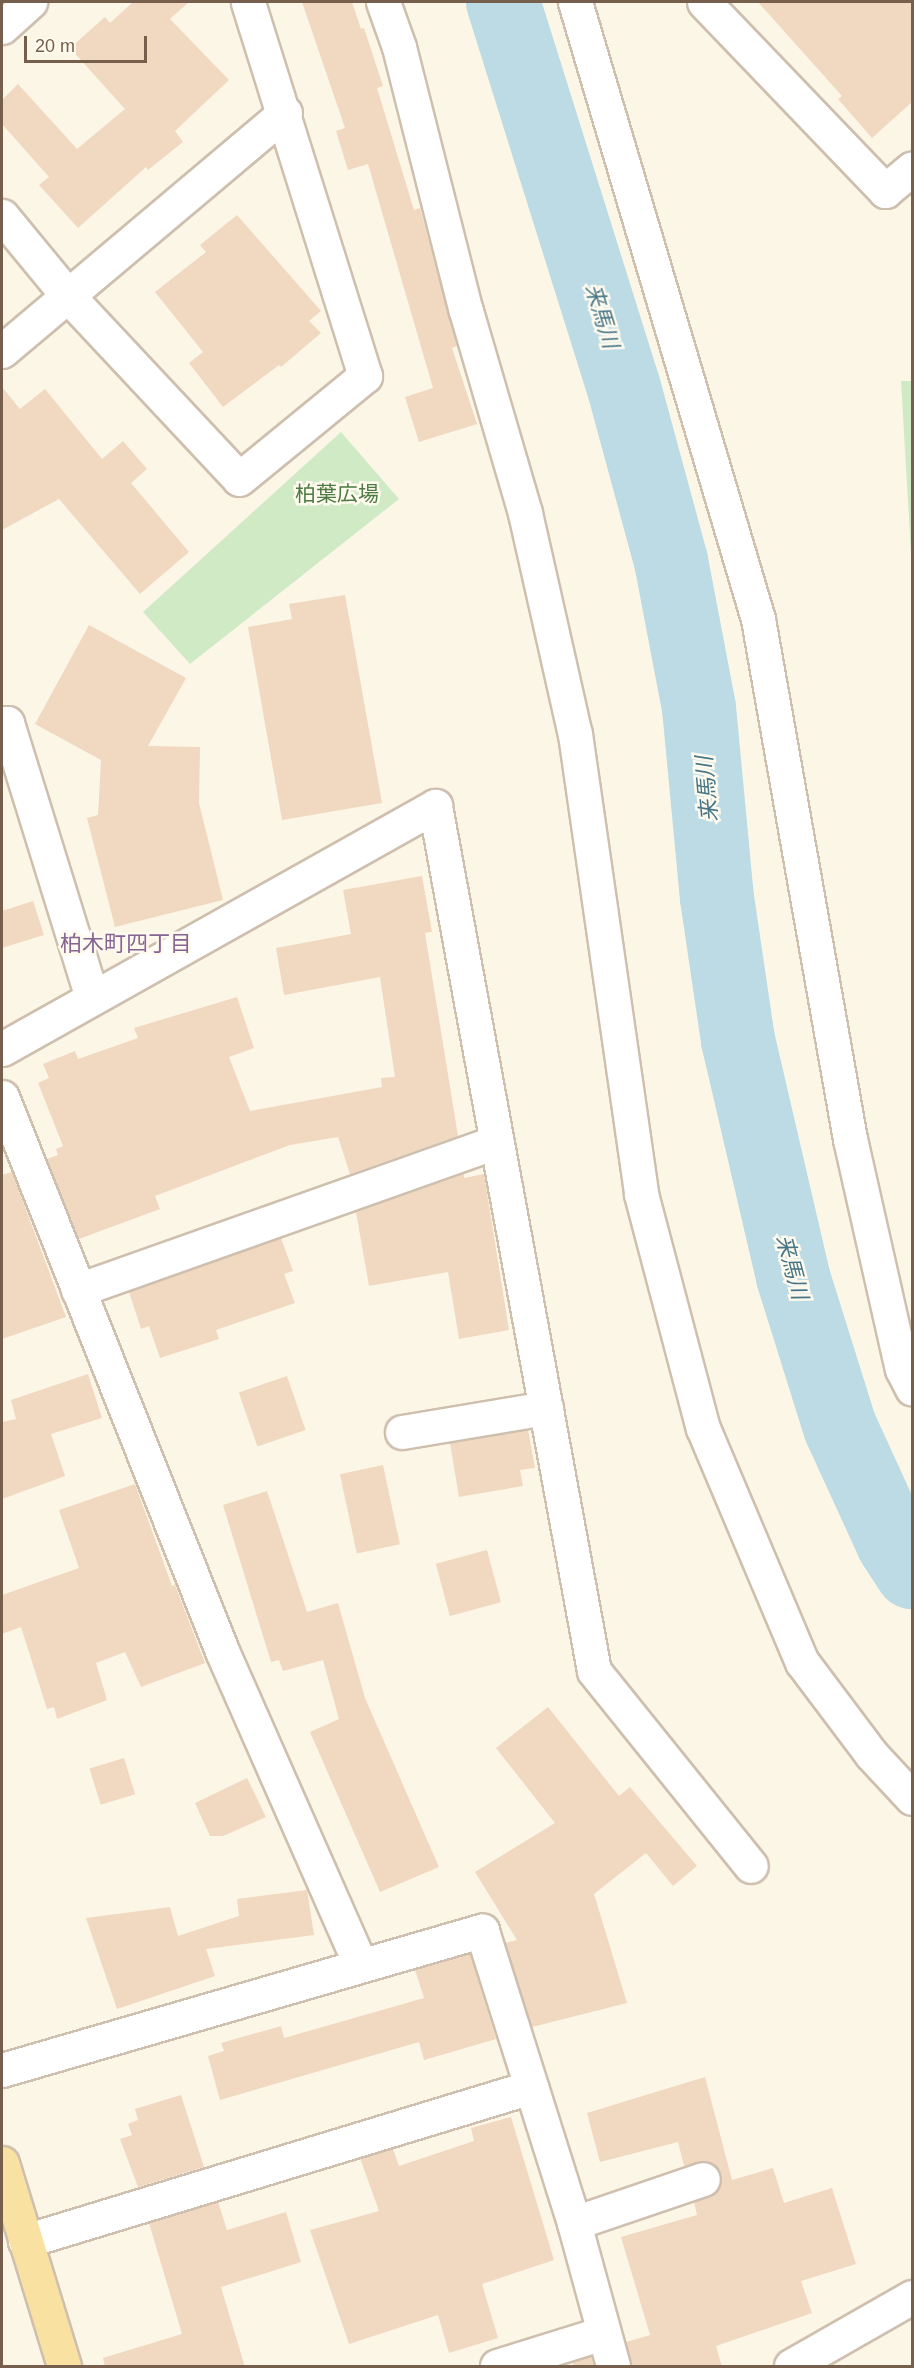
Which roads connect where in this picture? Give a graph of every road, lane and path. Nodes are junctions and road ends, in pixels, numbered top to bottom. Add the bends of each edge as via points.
1 (30, 2) edge
2 (248, 2) edge
3 (383, 2) edge
4 (575, 2) edge
5 (704, 2) edge
6 (2, 27) edge
7 (285, 113) junction
8 (912, 168) edge
9 (2, 216) edge
10 (68, 296) junction
11 (2, 351) edge
12 (2, 726) edge
13 (92, 998) junction
14 (2, 1049) edge
15 (2, 1097) edge
16 (497, 1142) junction
17 (78, 1290) junction
18 (912, 1389) edge
19 (546, 1408) junction
20 (402, 1432) dead end
21 (912, 1798) edge
22 (751, 1866) dead end
23 (360, 1964) junction
24 (2, 2070) edge
25 (531, 2087) junction
26 (2, 2163) edge
27 (703, 2180) dead end
28 (8, 2210) edge
29 (574, 2223) junction
30 (25, 2241) junction
31 (912, 2297) edge
32 (603, 2333) junction
33 (64, 2367) edge
34 (497, 2367) edge
35 (613, 2367) edge
36 (791, 2367) edge

1 - 6 street
2 - 7 street
3 - 21 street via 399,47 466,311 525,513 572,722 630,1094 641,1194 703,1428 802,1662 871,1754
4 - 18 street via 758,619 850,1139 902,1369
5 - 8 street via 885,191
7 - 10 street
7 - 10 street via 364,376 239,479
9 - 10 street
10 - 11 street
12 - 13 street via 7,723
13 - 14 street
13 - 16 street via 435,806
15 - 17 street
16 - 17 street
16 - 19 street
17 - 23 street via 222,1651
19 - 20 street
19 - 22 street via 594,1671
23 - 24 street
23 - 25 street via 482,1932
25 - 29 street
25 - 30 street
26 - 28 main road
27 - 29 street
28 - 30 main road
29 - 32 street
30 - 33 main road
31 - 36 street
32 - 34 street
32 - 35 street

